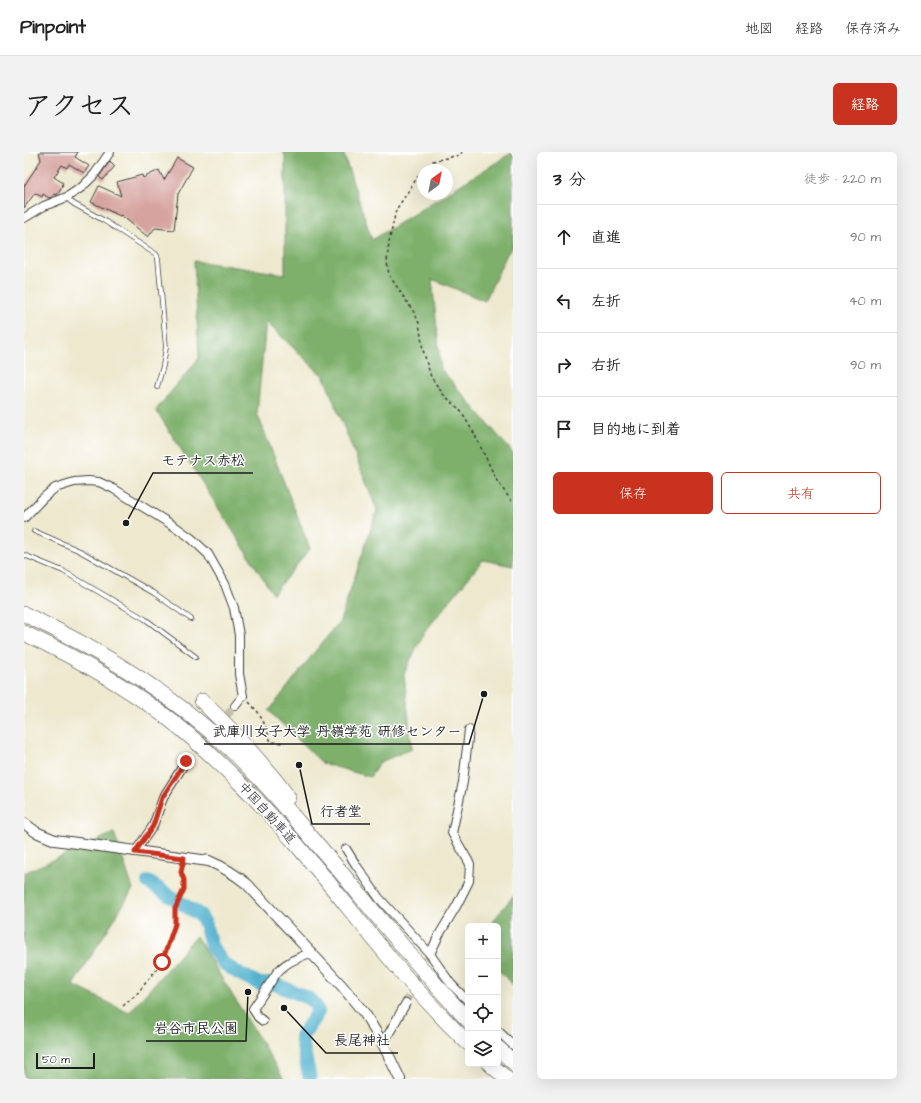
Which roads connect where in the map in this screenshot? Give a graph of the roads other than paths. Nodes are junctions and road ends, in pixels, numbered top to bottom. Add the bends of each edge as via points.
1 (110, 152) edge
2 (68, 196) junction
3 (24, 218) edge
4 (157, 387) dead end
5 (24, 518) edge
6 (34, 532) dead end
7 (24, 555) edge
8 (24, 614) edge
9 (191, 619) dead end
10 (24, 633) edge
11 (196, 657) dead end
12 (202, 701) dead end
13 (235, 706) tunnel mouth
14 (469, 730) dead end
15 (186, 761) tunnel mouth
16 (24, 823) edge
17 (346, 849) dead end
18 (135, 852) junction
19 (346, 879) junction
20 (312, 952) junction
21 (430, 954) junction
22 (465, 998) edge
23 (406, 1004) tunnel mouth
24 (465, 1017) edge
25 (263, 1021) dead end
26 (501, 1034) edge
27 (465, 1040) edge
28 (383, 1044) junction
29 (513, 1045) edge
30 (501, 1051) edge
31 (513, 1062) edge
32 (493, 1067) edge
33 (400, 1079) edge
34 (507, 1079) edge

1 - 2 street via 94,175
2 - 3 street
2 - 4 lane via 74,204 156,254 158,258 166,347
5 - 13 street via 55,488 74,482 99,482 177,528 208,554 226,584 239,635 243,696
6 - 9 lane via 80,551 154,593
7 - 11 lane via 63,571 145,619
8 - 19 highway, 中国自動車道 via 122,667 200,722 268,787
10 - 27 highway, 中国自動車道 via 85,664 143,700 219,762 286,833 413,986
12 - 19 highway via 270,773
14 - 21 street via 463,782 452,833 470,864 468,881
15 - 18 street via 162,798 153,826
16 - 18 street via 36,832 55,840
17 - 21 street via 380,898
18 - 20 street via 209,861 223,867 247,884
19 - 24 highway, 中国自動車道
20 - 25 street via 287,963 276,974 253,1009
20 - 28 street via 365,1014
21 - 22 street via 451,984
23 - 28 street
26 - 29 street
28 - 33 street
30 - 31 highway
32 - 34 highway

